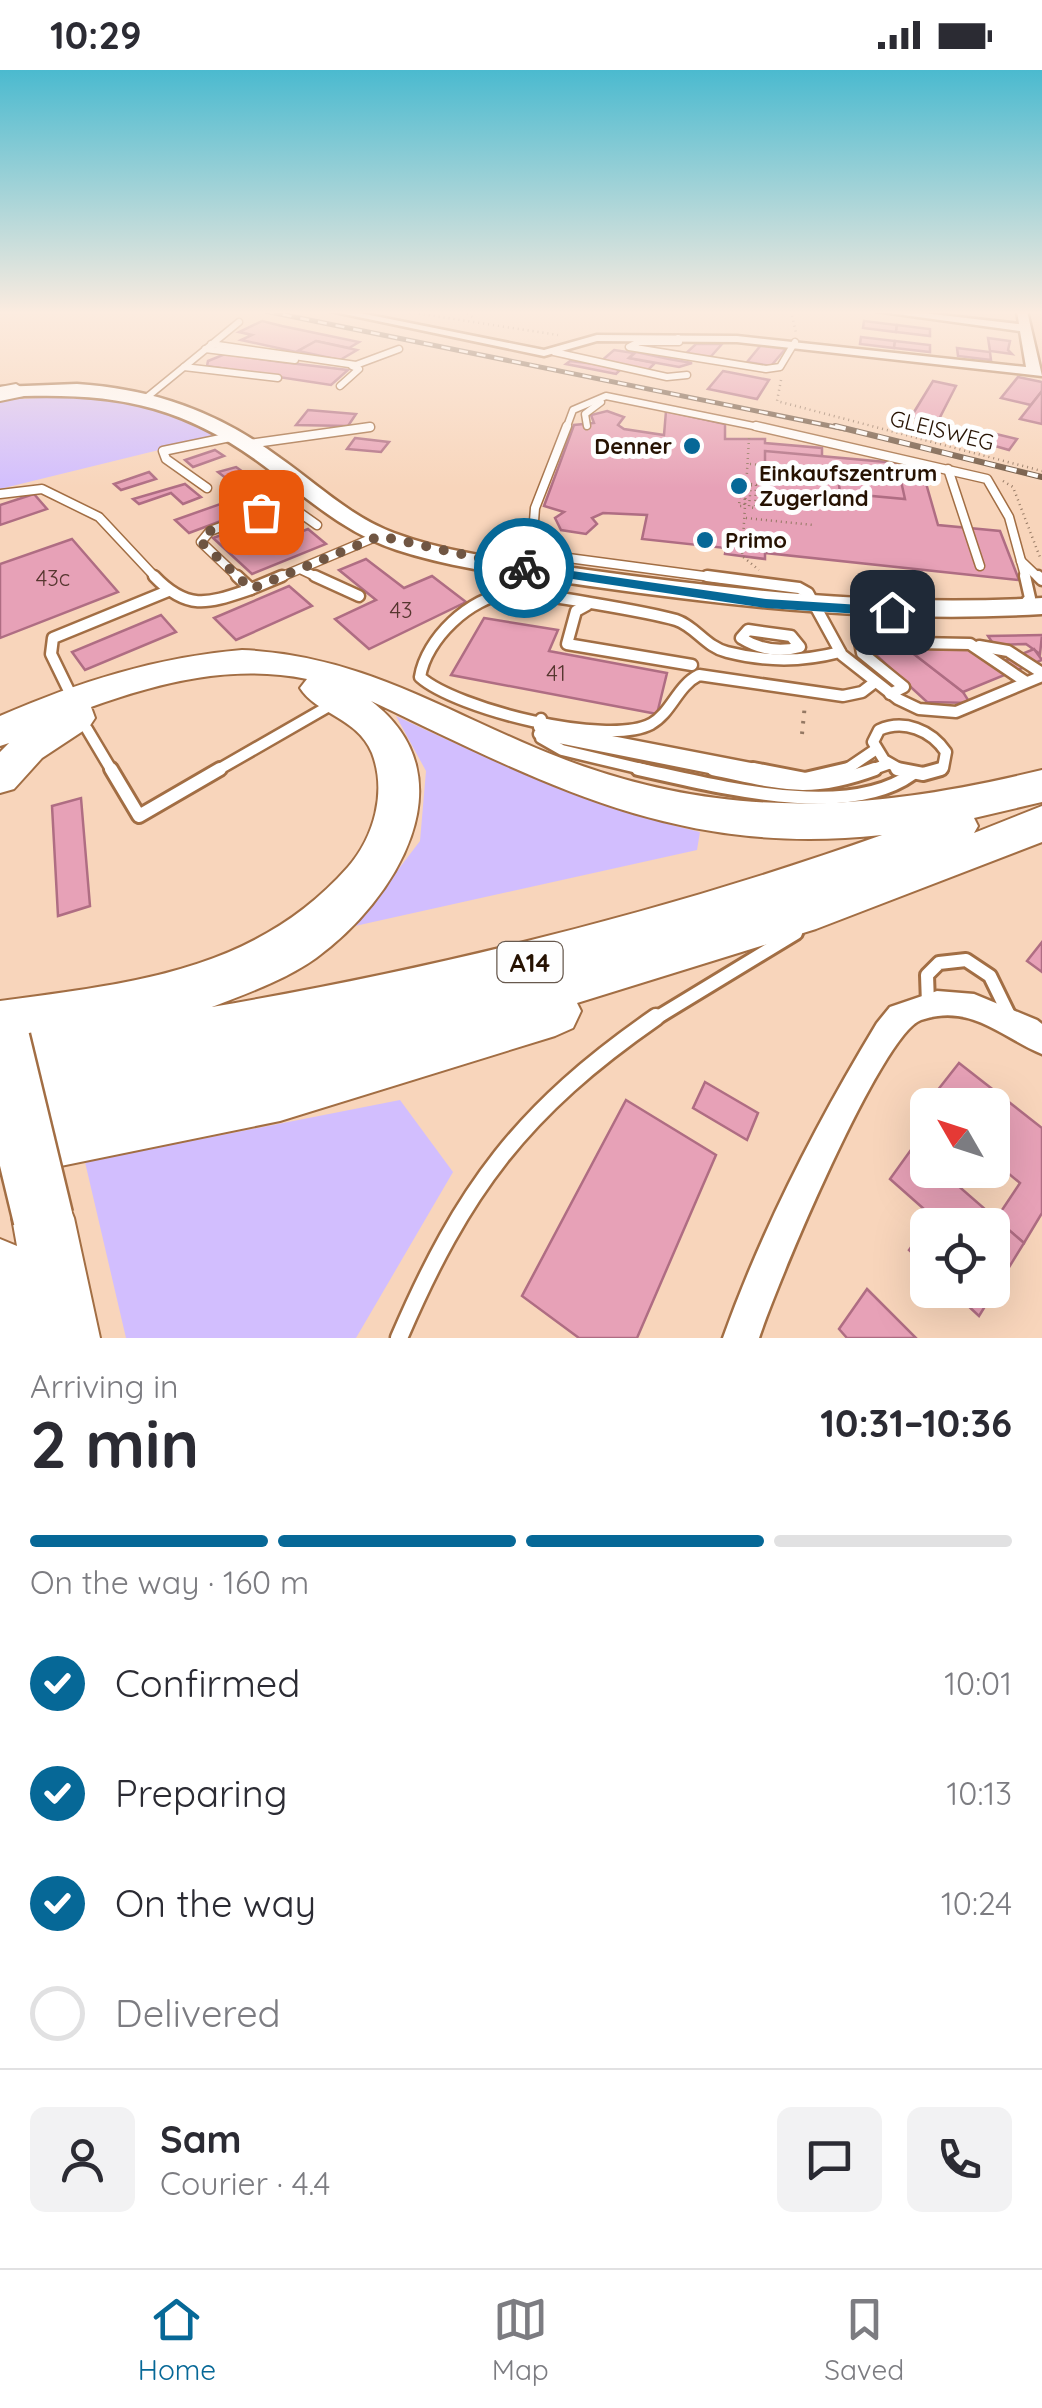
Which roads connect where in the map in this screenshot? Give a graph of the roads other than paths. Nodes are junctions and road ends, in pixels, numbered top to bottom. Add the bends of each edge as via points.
1 (180, 370) edge
2 (211, 370) edge
3 (358, 370) edge
4 (640, 370) edge
5 (687, 375) dead end
6 (278, 378) dead end
7 (340, 386) dead end
8 (4, 391) edge
9 (146, 398) junction
10 (626, 398) junction
11 (587, 426) dead end
12 (370, 427) dead end
13 (243, 440) junction
14 (948, 469) junction
15 (292, 476) junction
16 (208, 488) dead end
17 (0, 494) edge
18 (286, 503) junction
19 (317, 526) dead end
20 (380, 536) junction
21 (1020, 560) junction
22 (980, 566) dead end
23 (520, 568) junction
24 (302, 570) junction
25 (1042, 580) edge
26 (251, 589) junction
27 (168, 590) junction
28 (359, 596) dead end
29 (588, 605) junction
30 (1032, 607) edge
31 (823, 609) junction
32 (990, 640) dead end
33 (938, 641) junction
34 (973, 645) junction
35 (752, 650) junction
36 (840, 652) junction
37 (692, 665) dead end
38 (1042, 674) edge
39 (875, 682) junction
40 (1026, 682) junction
41 (70, 693) dead end
42 (134, 693) junction
43 (890, 694) junction
44 (342, 698) junction
45 (539, 727) junction
46 (86, 729) dead end
47 (0, 732) edge
48 (0, 746) edge
49 (875, 750) junction
50 (888, 764) junction
51 (912, 774) junction
52 (0, 778) edge
53 (1042, 788) edge
54 (1042, 823) edge
55 (948, 862) junction
56 (813, 923) junction
57 (928, 1004) junction
58 (1010, 1017) junction
59 (0, 1026) edge
60 (0, 1040) edge
61 (1042, 1040) edge
62 (0, 1067) edge
63 (0, 1102) edge
64 (0, 1123) edge
65 (0, 1149) edge
66 (23, 1237) edge
67 (2, 1338) edge
68 (38, 1338) edge
69 (66, 1338) edge
70 (399, 1338) edge
71 (741, 1338) edge

1 - 9 lane
2 - 6 lane
3 - 7 lane
4 - 5 lane
8 - 9 street
9 - 13 street via 194,411
10 - 11 lane via 589,408
10 - 14 lane
10 - 23 lane via 579,405 535,508 532,547
12 - 13 lane
13 - 15 street
13 - 16 lane via 163,451
14 - 21 lane via 999,490
14 - 22 lane
15 - 18 lane via 273,485
15 - 20 street
17 - 27 lane via 42,489 99,517
18 - 19 lane
18 - 26 lane via 210,531 201,542
20 - 23 street
20 - 24 lane
21 - 25 lane
21 - 30 lane
23 - 31 street
24 - 26 lane
24 - 28 lane
26 - 27 lane via 212,602 189,601
27 - 41 lane via 53,638 51,654
29 - 35 lane via 680,620 713,648
29 - 37 lane via 576,611 568,644
29 - 45 lane via 499,595 448,621 422,664 422,681 432,692
30 - 31 street
31 - 36 lane
32 - 33 lane
33 - 34 lane
33 - 43 lane via 860,642 862,652 904,687
34 - 38 lane via 1008,651
34 - 40 lane
35 - 35 lane via 743,632 788,636 800,644 790,651
35 - 36 lane via 804,663
36 - 39 lane
38 - 40 lane
39 - 43 lane
39 - 45 lane via 854,696 699,675 686,681 666,715 643,728
40 - 43 lane via 942,715 915,711
42 - 44 highway via 254,675 295,680
42 - 48 highway via 69,712
42 - 52 highway via 54,730
44 - 46 lane via 139,816
44 - 59 highway via 384,738 400,794 381,856 343,906 290,946 224,979 104,1010
45 - 49 lane via 804,779 842,774
45 - 50 lane via 804,787 834,784
45 - 51 lane via 550,745 582,756 788,797 862,794 903,784
47 - 53 highway via 154,674 265,662 338,674 554,773 644,803 718,818 793,825 870,822
49 - 50 lane
49 - 51 lane via 874,735 888,726 933,736 946,752 942,768
50 - 51 lane
53 - 62 highway, A14 via 799,883 557,955 290,1017
54 - 55 highway, A14
55 - 56 highway
55 - 63 highway, A14 via 797,915 514,997 192,1069
56 - 65 highway via 280,1094
56 - 70 lane via 612,1044 529,1115 451,1224
57 - 58 street
57 - 58 lane via 928,975 945,959 960,958 990,973
57 - 71 street via 897,1018 878,1042
58 - 61 street
60 - 66 highway, bridge
64 - 66 highway
66 - 67 highway
66 - 68 highway
66 - 69 highway

